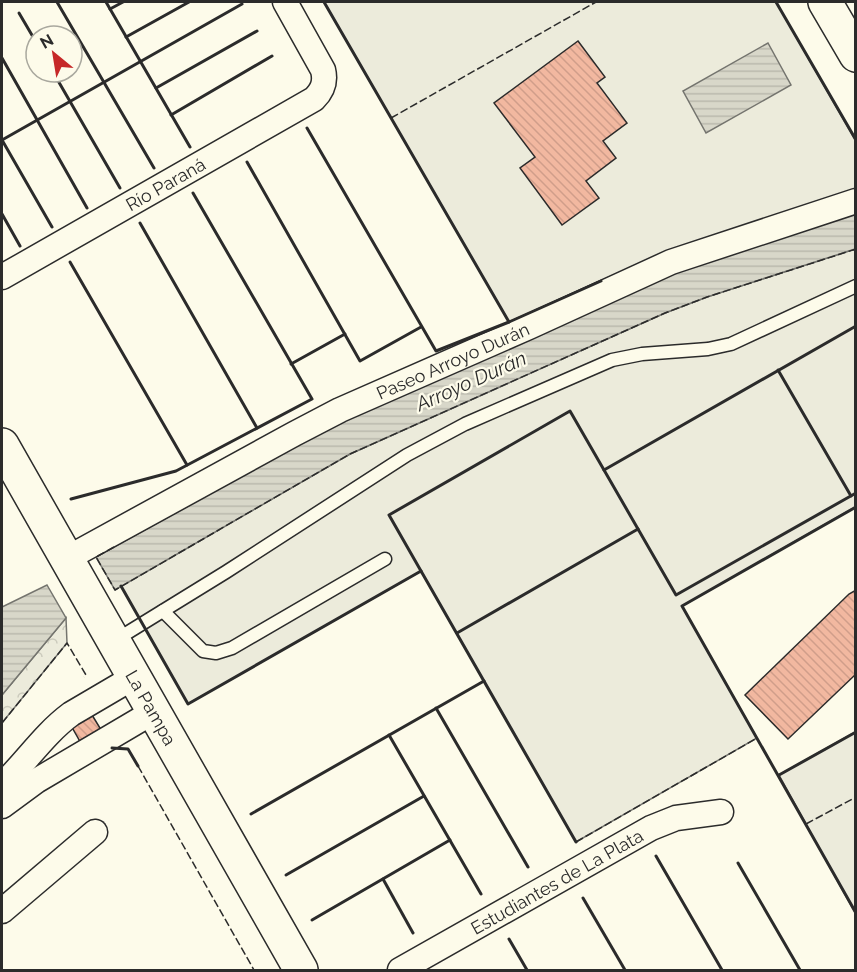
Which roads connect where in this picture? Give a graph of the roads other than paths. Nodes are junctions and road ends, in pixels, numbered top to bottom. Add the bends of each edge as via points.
1 (285, 2) edge
2 (825, 2) edge
3 (855, 56) edge
4 (855, 201) edge
5 (2, 277) edge
6 (855, 286) edge
7 (2, 445) edge
8 (66, 559) junction
9 (385, 559) dead end
10 (163, 611) junction
11 (125, 661) junction
12 (153, 712) junction
13 (2, 785) edge
14 (2, 806) edge
15 (721, 812) dead end
16 (95, 832) dead end
17 (2, 911) edge
18 (301, 970) edge
19 (399, 970) edge

1 - 5 street, Río Paraná via 323,70 324,86 320,93 307,104
2 - 3 street
4 - 8 street, Paseo Arroyo Durán via 671,262 348,406
6 - 10 lane via 731,344 612,360 465,424 407,455
7 - 8 street, La Pampa
8 - 11 street, La Pampa
9 - 10 lane via 232,648 216,653 203,651
10 - 11 lane
11 - 12 street, La Pampa
11 - 13 street via 82,698
12 - 14 street via 36,781
12 - 18 street, La Pampa
15 - 19 street, Estudiantes de La Plata via 676,818 651,828
16 - 17 street

